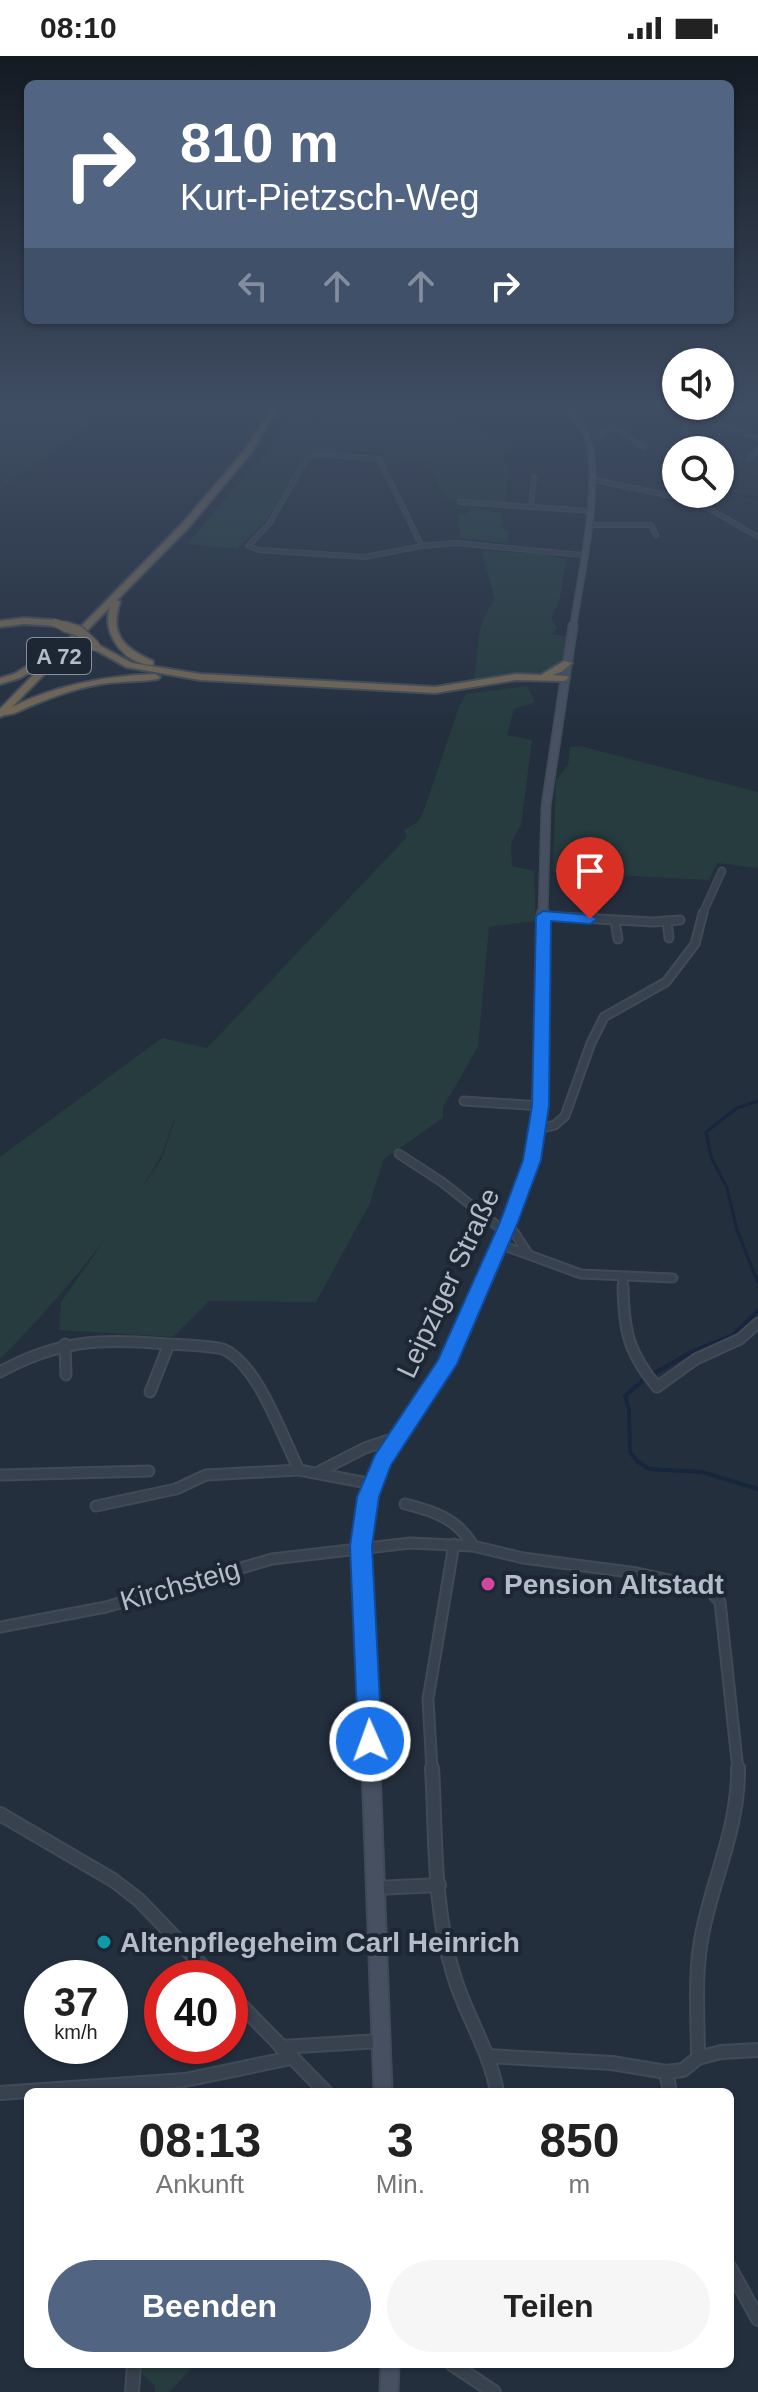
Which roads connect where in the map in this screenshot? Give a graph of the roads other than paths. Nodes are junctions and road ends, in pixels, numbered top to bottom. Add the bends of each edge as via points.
1 (185, 513) edge
2 (196, 513) edge
3 (275, 513) edge
4 (406, 513) edge
5 (590, 513) edge
6 (717, 513) edge
7 (589, 525) junction
8 (613, 525) junction
9 (615, 534) dead end
10 (656, 535) dead end
11 (758, 537) edge
12 (422, 546) junction
13 (582, 555) junction
14 (118, 598) junction
15 (0, 624) edge
16 (44, 660) junction
17 (567, 663) junction
18 (537, 676) junction
19 (200, 677) junction
20 (564, 678) junction
21 (0, 681) edge
22 (0, 703) edge
23 (0, 716) edge
24 (722, 871) dead end
25 (584, 893) dead end
26 (543, 916) junction
27 (590, 919) junction
28 (680, 920) dead end
29 (615, 921) junction
30 (667, 921) junction
31 (669, 938) dead end
32 (618, 939) dead end
33 (464, 1101) dead end
34 (541, 1106) junction
35 (539, 1129) junction
36 (399, 1154) dead end
37 (509, 1231) junction
38 (499, 1244) junction
39 (527, 1252) junction
40 (673, 1278) dead end
41 (623, 1279) junction
42 (758, 1323) edge
43 (65, 1344) junction
44 (169, 1344) junction
45 (0, 1372) edge
46 (66, 1375) dead end
47 (150, 1392) dead end
48 (396, 1438) junction
49 (299, 1470) junction
50 (149, 1471) dead end
51 (320, 1472) junction
52 (0, 1475) edge
53 (373, 1484) junction
54 (405, 1504) dead end
55 (96, 1506) dead end
56 (454, 1544) junction
57 (361, 1546) junction
58 (473, 1546) junction
59 (0, 1627) edge
60 (0, 1814) edge
61 (439, 1885) junction
62 (376, 1889) junction
63 (197, 1960) edge
64 (248, 2013) edge
65 (381, 2041) junction
66 (281, 2047) junction
67 (758, 2050) edge
68 (487, 2056) junction
69 (291, 2058) junction
70 (698, 2058) junction
71 (666, 2072) junction
72 (149, 2086) edge
73 (106, 2088) edge
74 (322, 2088) edge
75 (383, 2088) edge
76 (496, 2088) edge
77 (669, 2088) edge
78 (24, 2092) edge
79 (0, 2093) edge
80 (734, 2275) edge
81 (758, 2319) edge
82 (134, 2368) edge
83 (390, 2368) edge
84 (458, 2368) edge
85 (132, 2392) edge
86 (389, 2392) edge
87 (494, 2392) edge

1 - 16 highway, A 72
2 - 14 highway, A 72
3 - 12 street via 248,546 365,557
4 - 12 street
5 - 7 street, Leipziger Straße
6 - 11 street
7 - 8 street
7 - 13 street, Leipziger Straße
8 - 9 street
8 - 10 street via 651,525
12 - 13 street via 456,543
13 - 17 street, Leipziger Straße
14 - 19 highway via 109,622 117,643 139,658
14 - 23 highway, A 72
15 - 19 highway, bridge via 55,623 79,631 129,665
16 - 21 highway
16 - 22 highway, A 72
17 - 18 highway
17 - 20 street, Leipziger Straße
18 - 19 highway via 435,690
18 - 20 highway
19 - 23 highway via 141,677 76,686
20 - 26 street, Leipziger Straße via 546,806
24 - 35 street via 688,957 666,982 604,1017 565,1116
25 - 27 street via 596,899
26 - 27 street
26 - 34 street, Leipziger Straße
27 - 29 street
28 - 30 street
29 - 30 street
29 - 32 street
30 - 31 street
33 - 34 street
34 - 35 street, Leipziger Straße
35 - 37 street, Leipziger Straße
36 - 37 street
37 - 38 street, Leipziger Straße
37 - 39 street
38 - 39 street
38 - 48 street, Leipziger Straße via 442,1373
39 - 41 street via 571,1272
40 - 41 street
41 - 42 street via 628,1348 657,1387
43 - 44 street via 106,1338
43 - 45 street via 23,1357
43 - 46 street
44 - 47 street
44 - 49 street via 228,1351 246,1367
48 - 51 street
48 - 53 street, Leipziger Straße
49 - 51 street
49 - 55 street via 206,1475 176,1489
50 - 52 street
51 - 53 street
53 - 57 street, Leipziger Straße
54 - 58 street via 451,1519
56 - 57 street, Kirchsteig
56 - 58 street, Kirchsteig
56 - 61 street via 428,1699
57 - 59 street, Kirchsteig via 272,1559 106,1607
57 - 62 street, Leipziger Straße
58 - 70 street, Kirchsteig via 696,1586 720,1602 738,1788 728,1849 698,1960
60 - 63 street via 113,1880
61 - 62 street
61 - 68 street via 454,1977
62 - 65 street, Leipziger Straße
64 - 66 street
65 - 66 street
65 - 75 street, Leipziger Straße
66 - 69 street
67 - 70 street
68 - 71 street via 612,2063
68 - 76 street
69 - 72 street
69 - 74 street
70 - 71 street via 683,2070
71 - 77 street
72 - 73 street
78 - 79 street
80 - 81 street
82 - 85 street
83 - 86 street
84 - 87 street

